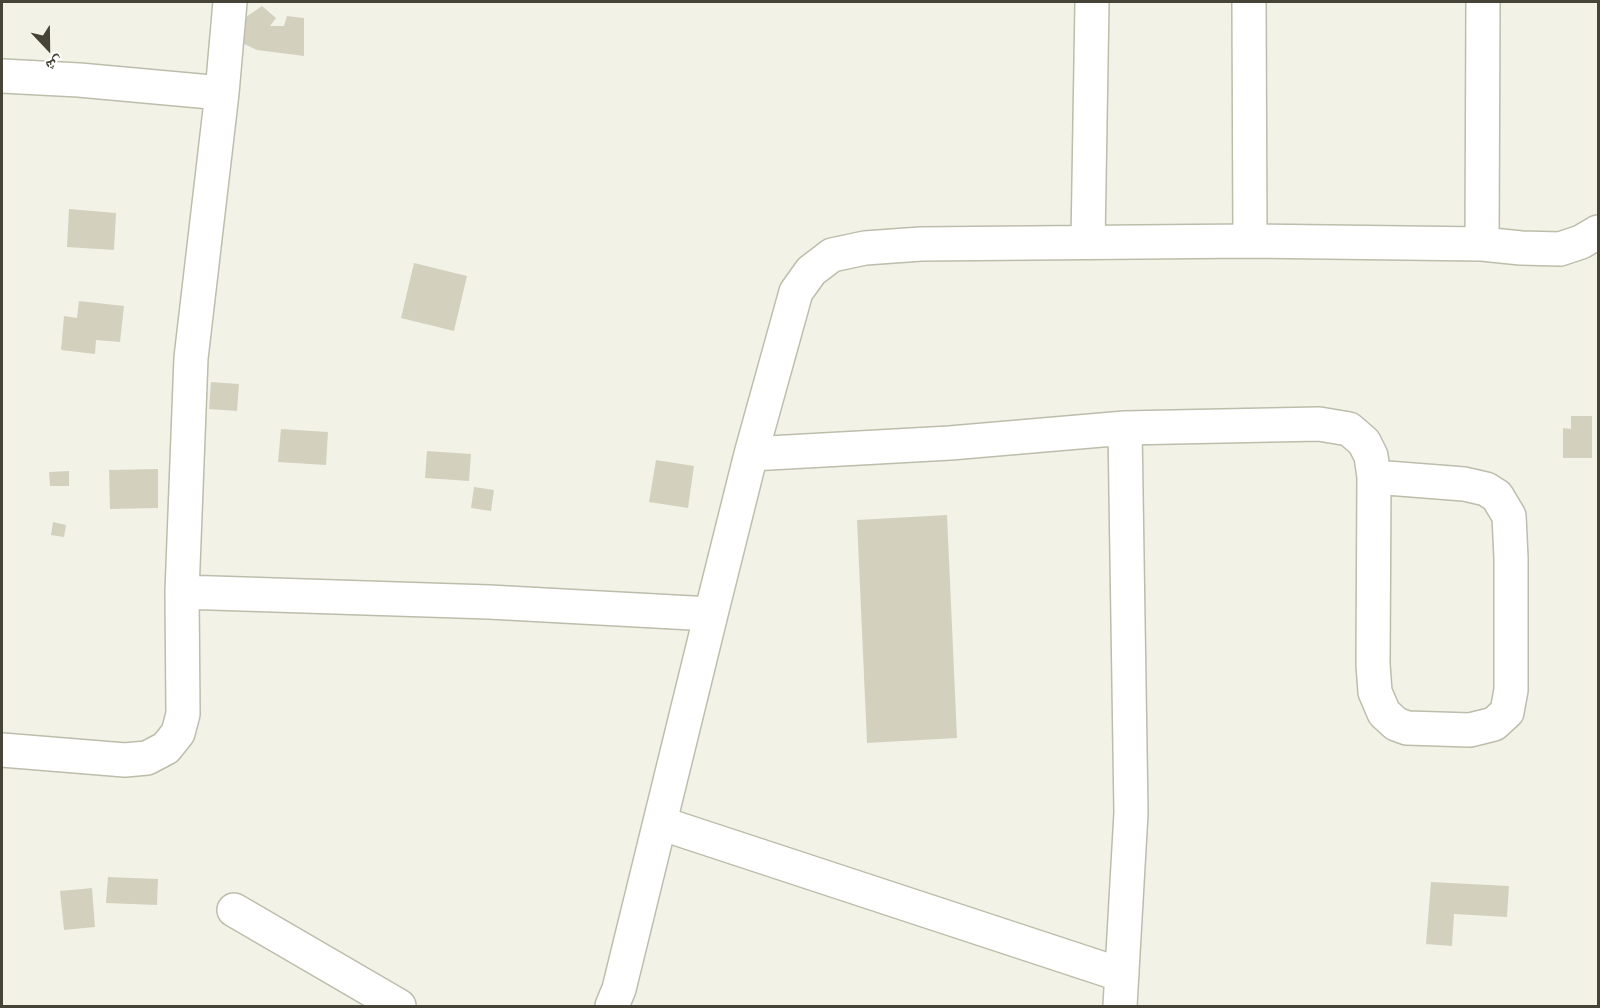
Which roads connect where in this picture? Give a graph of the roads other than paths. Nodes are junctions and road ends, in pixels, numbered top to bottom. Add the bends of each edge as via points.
1 (230, 2) edge
2 (1092, 2) edge
3 (1249, 2) edge
4 (1483, 2) edge
5 (2, 76) edge
6 (222, 93) junction
7 (1599, 232) edge
8 (1250, 241) junction
9 (1088, 242) junction
10 (1482, 244) junction
11 (1125, 428) junction
12 (751, 454) junction
13 (1374, 477) junction
14 (182, 592) junction
15 (711, 614) junction
16 (2, 750) edge
17 (660, 823) junction
18 (234, 910) dead end
19 (1121, 991) edge
20 (399, 1006) edge
21 (612, 1006) edge

1 - 6 street
2 - 9 street
3 - 8 street
4 - 10 street
5 - 6 street
6 - 14 street via 191,358
7 - 10 street via 1560,249
8 - 9 street
8 - 10 street
9 - 12 street via 921,244 832,255 812,271 796,292
11 - 12 street
11 - 13 street via 1319,424 1349,429 1364,442
11 - 19 street via 1131,813
12 - 15 street
13 - 13 street via 1486,489 1497,496 1509,516 1511,690 1507,712 1494,724 1470,730 1407,728 1384,713 1375,692 1373,664
14 - 15 street
14 - 16 street via 183,714 178,733 166,748 147,758 125,760
15 - 17 street
17 - 19 street
17 - 21 street
18 - 20 street

